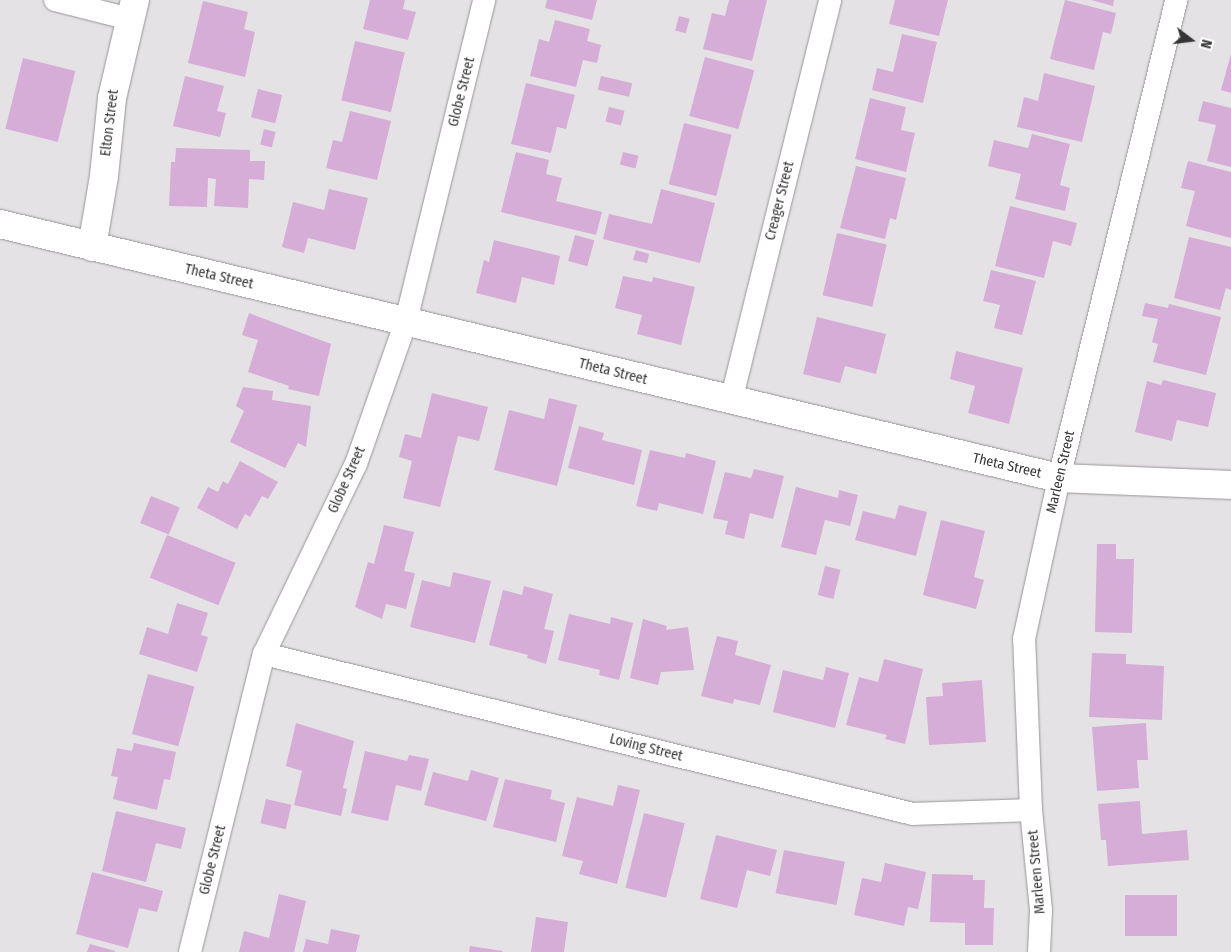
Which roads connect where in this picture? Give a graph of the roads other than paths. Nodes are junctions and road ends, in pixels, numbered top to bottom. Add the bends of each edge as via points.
1 (55, 0) edge
2 (484, 0) edge
3 (830, 0) edge
4 (1176, 0) edge
5 (133, 10) edge
6 (0, 224) edge
7 (92, 246) junction
8 (406, 321) junction
9 (731, 401) junction
10 (1059, 478) junction
11 (1231, 485) edge
12 (264, 654) junction
13 (1031, 810) junction
14 (190, 952) edge
15 (1039, 952) edge

1 - 5 street
2 - 8 street, Globe Street
3 - 9 street, Creager Street
4 - 10 street, Marleen Street
5 - 7 street, Elton Street via 112,98 104,176
6 - 7 street, Theta Street
7 - 8 street, Theta Street
8 - 9 street, Theta Street
8 - 12 street, Globe Street via 356,464
9 - 10 street, Theta Street
10 - 11 street, Theta Street
10 - 13 street, Marleen Street via 1024,639
12 - 13 street, Loving Street via 913,814
12 - 14 street, Globe Street
13 - 15 street, Marleen Street via 1041,910

